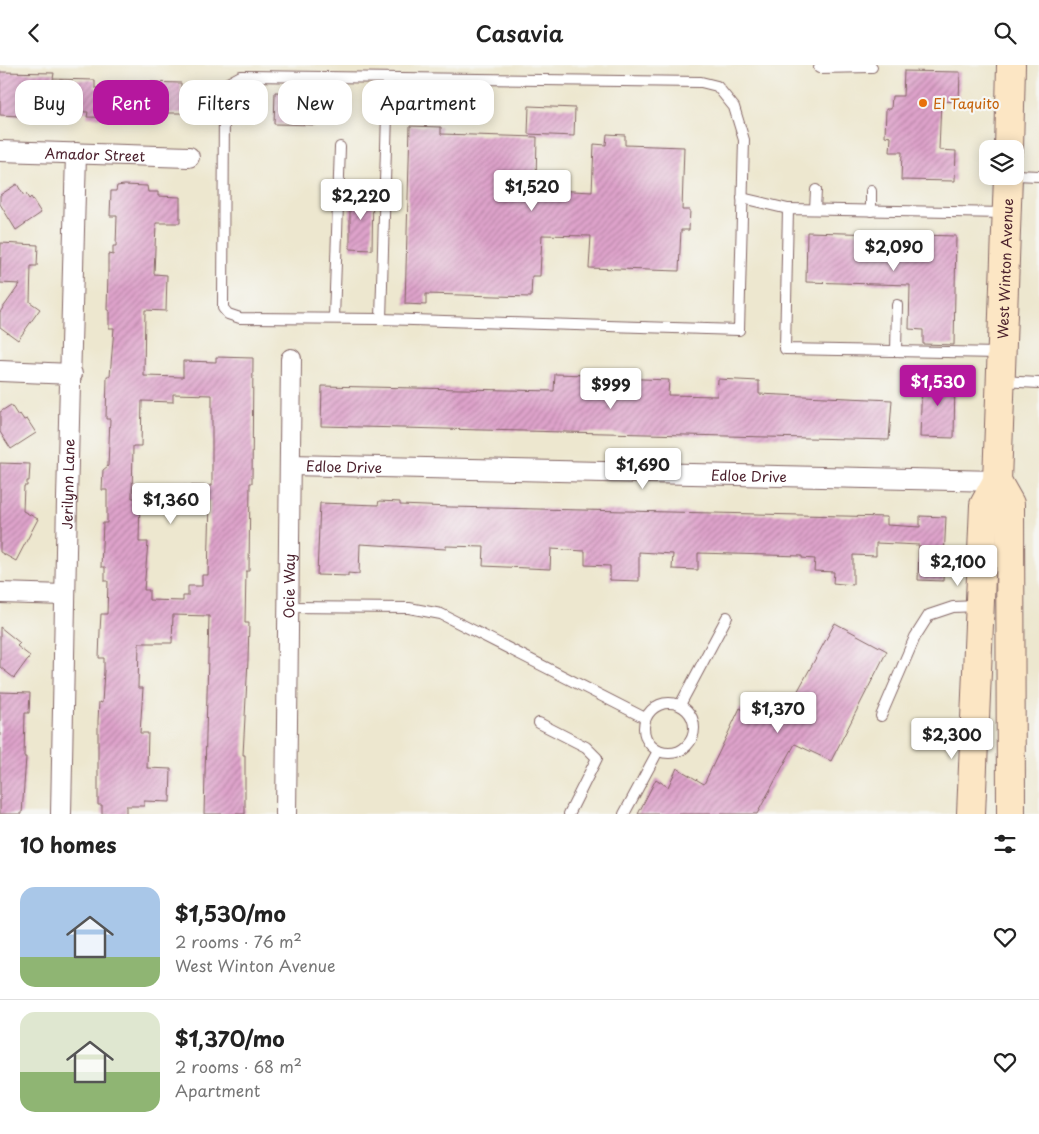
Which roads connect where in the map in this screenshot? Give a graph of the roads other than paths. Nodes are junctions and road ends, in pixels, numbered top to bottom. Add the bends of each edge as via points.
1 (1011, 65) edge
2 (872, 67) dead end
3 (819, 68) dead end
4 (388, 79) junction
5 (1009, 140) edge
6 (340, 147) dead end
7 (0, 151) edge
8 (76, 153) junction
9 (189, 157) dead end
10 (1024, 175) edge
11 (1039, 175) edge
12 (1008, 185) edge
13 (816, 190) dead end
14 (871, 191) dead end
15 (742, 198) junction
16 (788, 209) junction
17 (815, 209) junction
18 (871, 211) junction
19 (1007, 213) junction
20 (897, 305) dead end
21 (334, 319) junction
22 (381, 319) junction
23 (896, 351) junction
24 (1002, 353) junction
25 (291, 359) dead end
26 (0, 371) edge
27 (72, 374) junction
28 (1001, 381) junction
29 (1039, 383) edge
30 (290, 465) junction
31 (997, 481) junction
32 (0, 593) edge
33 (65, 595) junction
34 (979, 605) junction
35 (288, 607) junction
36 (727, 617) dead end
37 (680, 705) junction
38 (881, 716) dead end
39 (646, 718) junction
40 (538, 723) dead end
41 (658, 751) junction
42 (62, 814) edge
43 (286, 814) edge
44 (569, 814) edge
45 (624, 814) edge
46 (971, 814) edge
47 (1011, 814) edge

1 - 5 main road
2 - 3 lane
4 - 15 lane via 700,82 717,86 734,107 744,140
4 - 21 lane via 241,76 228,83 224,102 223,308 228,314 240,318
4 - 22 lane
6 - 21 lane
7 - 8 street, Amador Street
8 - 9 street, Amador Street
8 - 27 street, Jerilynn Lane
10 - 11 lane
12 - 19 main road, West Winton Avenue
13 - 17 lane
14 - 18 lane
15 - 16 lane
15 - 22 lane via 738,330
16 - 17 lane
16 - 23 lane via 785,349
17 - 18 lane
18 - 19 lane
19 - 24 main road, West Winton Avenue
20 - 23 lane
21 - 22 lane
23 - 24 lane
24 - 28 main road, West Winton Avenue
25 - 30 street, Ocie Way
26 - 27 street
27 - 33 street, Jerilynn Lane
28 - 29 lane
28 - 31 main road, West Winton Avenue
30 - 31 street, Edloe Drive
30 - 35 street, Ocie Way
31 - 34 main road, West Winton Avenue via 984,505
31 - 47 main road via 1010,504
32 - 33 street
33 - 42 street, Jerilynn Lane
34 - 38 lane via 953,607 929,615 915,637
34 - 46 main road, West Winton Avenue
35 - 39 lane via 409,608 441,614
35 - 43 street, Ocie Way
36 - 37 lane
37 - 39 lane via 660,705
37 - 41 lane via 693,723 691,739 680,751 669,754
39 - 41 lane via 645,737
40 - 44 lane via 586,747 597,758
41 - 45 lane

